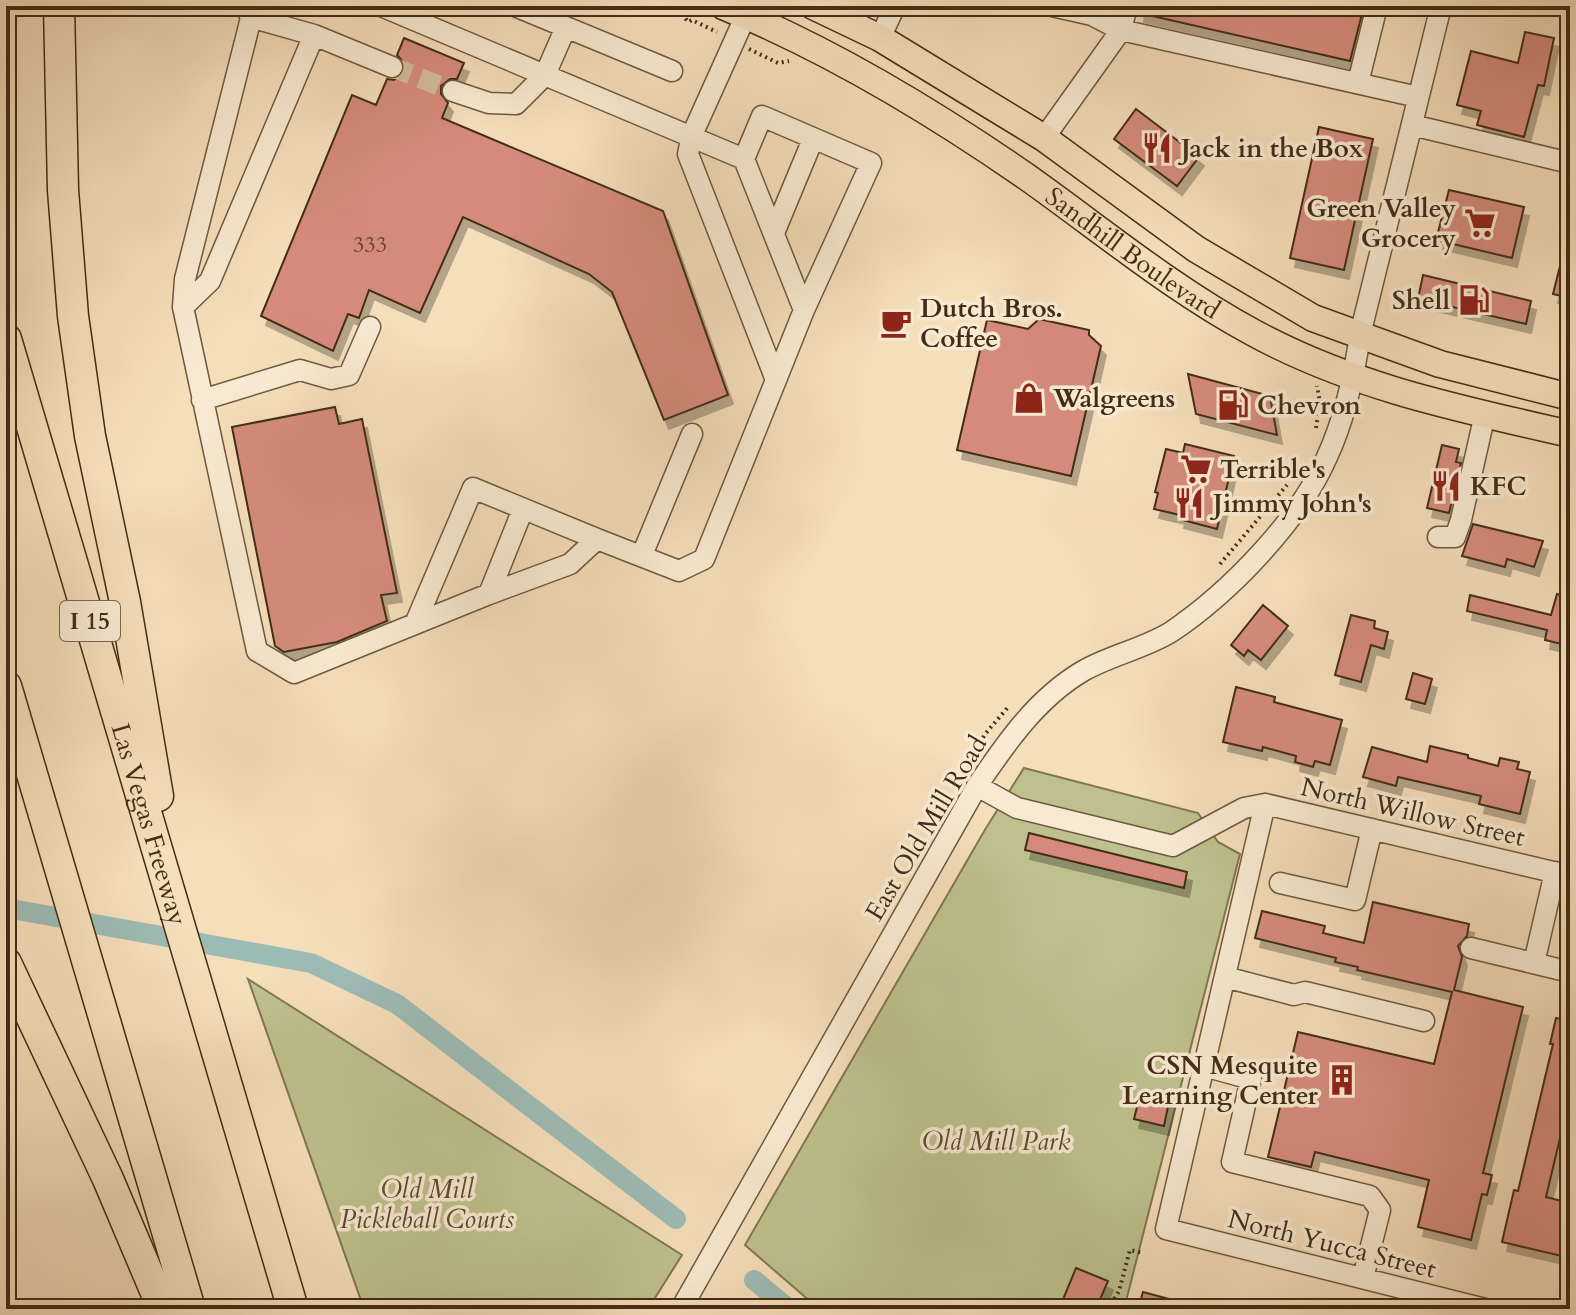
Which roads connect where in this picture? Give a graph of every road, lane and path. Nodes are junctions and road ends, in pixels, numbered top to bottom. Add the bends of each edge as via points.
1 (59, 6) edge
2 (381, 6) edge
3 (515, 6) edge
4 (673, 6) edge
5 (813, 6) edge
6 (895, 6) edge
7 (1052, 6) edge
8 (1127, 6) edge
9 (1377, 6) edge
10 (1441, 6) edge
11 (739, 9) edge
12 (252, 11) edge
13 (566, 27) junction
14 (1121, 30) junction
15 (314, 35) junction
16 (880, 38) junction
17 (734, 41) junction
18 (796, 63) dead end
19 (392, 67) tunnel mouth
20 (672, 71) dead end
21 (545, 75) junction
22 (1358, 83) junction
23 (453, 91) tunnel mouth
24 (1418, 97) junction
25 (1412, 125) junction
26 (692, 135) junction
27 (1044, 138) junction
28 (813, 139) junction
29 (744, 159) junction
30 (1570, 163) edge
31 (774, 233) junction
32 (183, 307) junction
33 (804, 310) junction
34 (370, 327) dead end
35 (1360, 335) junction
36 (6, 339) edge
37 (1354, 379) junction
38 (776, 380) junction
39 (1312, 381) dead end
40 (1570, 397) edge
41 (202, 400) junction
42 (1485, 414) junction
43 (1314, 432) dead end
44 (692, 434) dead end
45 (1570, 434) edge
46 (1293, 476) dead end
47 (523, 509) junction
48 (1438, 537) dead end
49 (597, 539) junction
50 (642, 555) junction
51 (1219, 566) dead end
52 (489, 594) junction
53 (415, 624) junction
54 (6, 686) edge
55 (977, 786) junction
56 (1265, 804) junction
57 (1372, 829) junction
58 (1563, 874) edge
59 (1280, 883) dead end
60 (175, 904) junction
61 (1471, 948) dead end
62 (6, 963) edge
63 (1534, 963) junction
64 (1570, 972) edge
65 (1225, 977) junction
66 (1424, 1021) dead end
67 (1204, 1066) junction
68 (1143, 1253) dead end
69 (1363, 1278) junction
70 (163, 1309) edge
71 (190, 1309) edge
72 (293, 1309) edge
73 (681, 1309) edge
74 (1108, 1309) edge
75 (1485, 1309) edge

1 - 60 highway via 63,190 73,316
2 - 21 street
3 - 13 street
4 - 17 path via 688,22
5 - 16 main road, Sandhill Boulevard
6 - 16 street
7 - 14 street via 1092,15
8 - 14 street
9 - 22 street
10 - 24 street, East Old Mill Road
11 - 17 street
11 - 37 main road, Sandhill Boulevard via 940,121 1254,333
12 - 15 street
12 - 32 street via 185,279
13 - 20 street
13 - 21 street
14 - 22 street
14 - 27 street
15 - 19 street
15 - 32 street via 210,281
16 - 27 main road, Sandhill Boulevard
17 - 18 path via 778,63
17 - 26 street
21 - 23 street via 516,104 489,103
21 - 26 street
22 - 24 street
24 - 25 street, East Old Mill Road
25 - 30 street
25 - 35 street, East Old Mill Road
26 - 29 street
26 - 38 street via 688,154
27 - 35 main road, Sandhill Boulevard via 1196,249 1313,318
28 - 29 street via 762,116
28 - 31 street
28 - 33 street via 871,163
29 - 31 street
31 - 33 street
32 - 41 street
33 - 38 street
34 - 41 street via 349,375 331,379 300,370
35 - 37 street, East Old Mill Road
35 - 40 main road, Sandhill Boulevard via 1440,364
36 - 60 highway, Las Vegas Freeway / I 15
37 - 42 main road, Sandhill Boulevard
37 - 55 street, East Old Mill Road via 1327,459 1291,516 1260,552 1230,584 1171,631 1055,689 1002,748
38 - 50 street via 704,559 679,571
39 - 43 path via 1320,393
41 - 53 street via 257,651 294,673
42 - 45 main road, Sandhill Boulevard
42 - 48 street via 1455,537
44 - 50 street
46 - 51 path
47 - 49 street
47 - 52 street
47 - 53 street via 473,488
49 - 50 street
49 - 52 street via 570,564
52 - 53 street
54 - 71 highway
55 - 56 street, North Willow Street via 1017,808 1173,846 1244,808
55 - 73 street, East Old Mill Road
56 - 57 street, North Willow Street
56 - 65 street
57 - 58 street, North Willow Street
57 - 59 street via 1355,900
58 - 63 street
60 - 72 highway, Las Vegas Freeway / I 15
61 - 63 street
62 - 70 highway
63 - 64 street
65 - 66 street
65 - 67 street
67 - 69 street via 1251,1079 1232,1162 1370,1196 1380,1210
67 - 69 street, North Yucca Street via 1166,1229
68 - 74 path via 1130,1250 1119,1291
69 - 75 street, North Yucca Street

